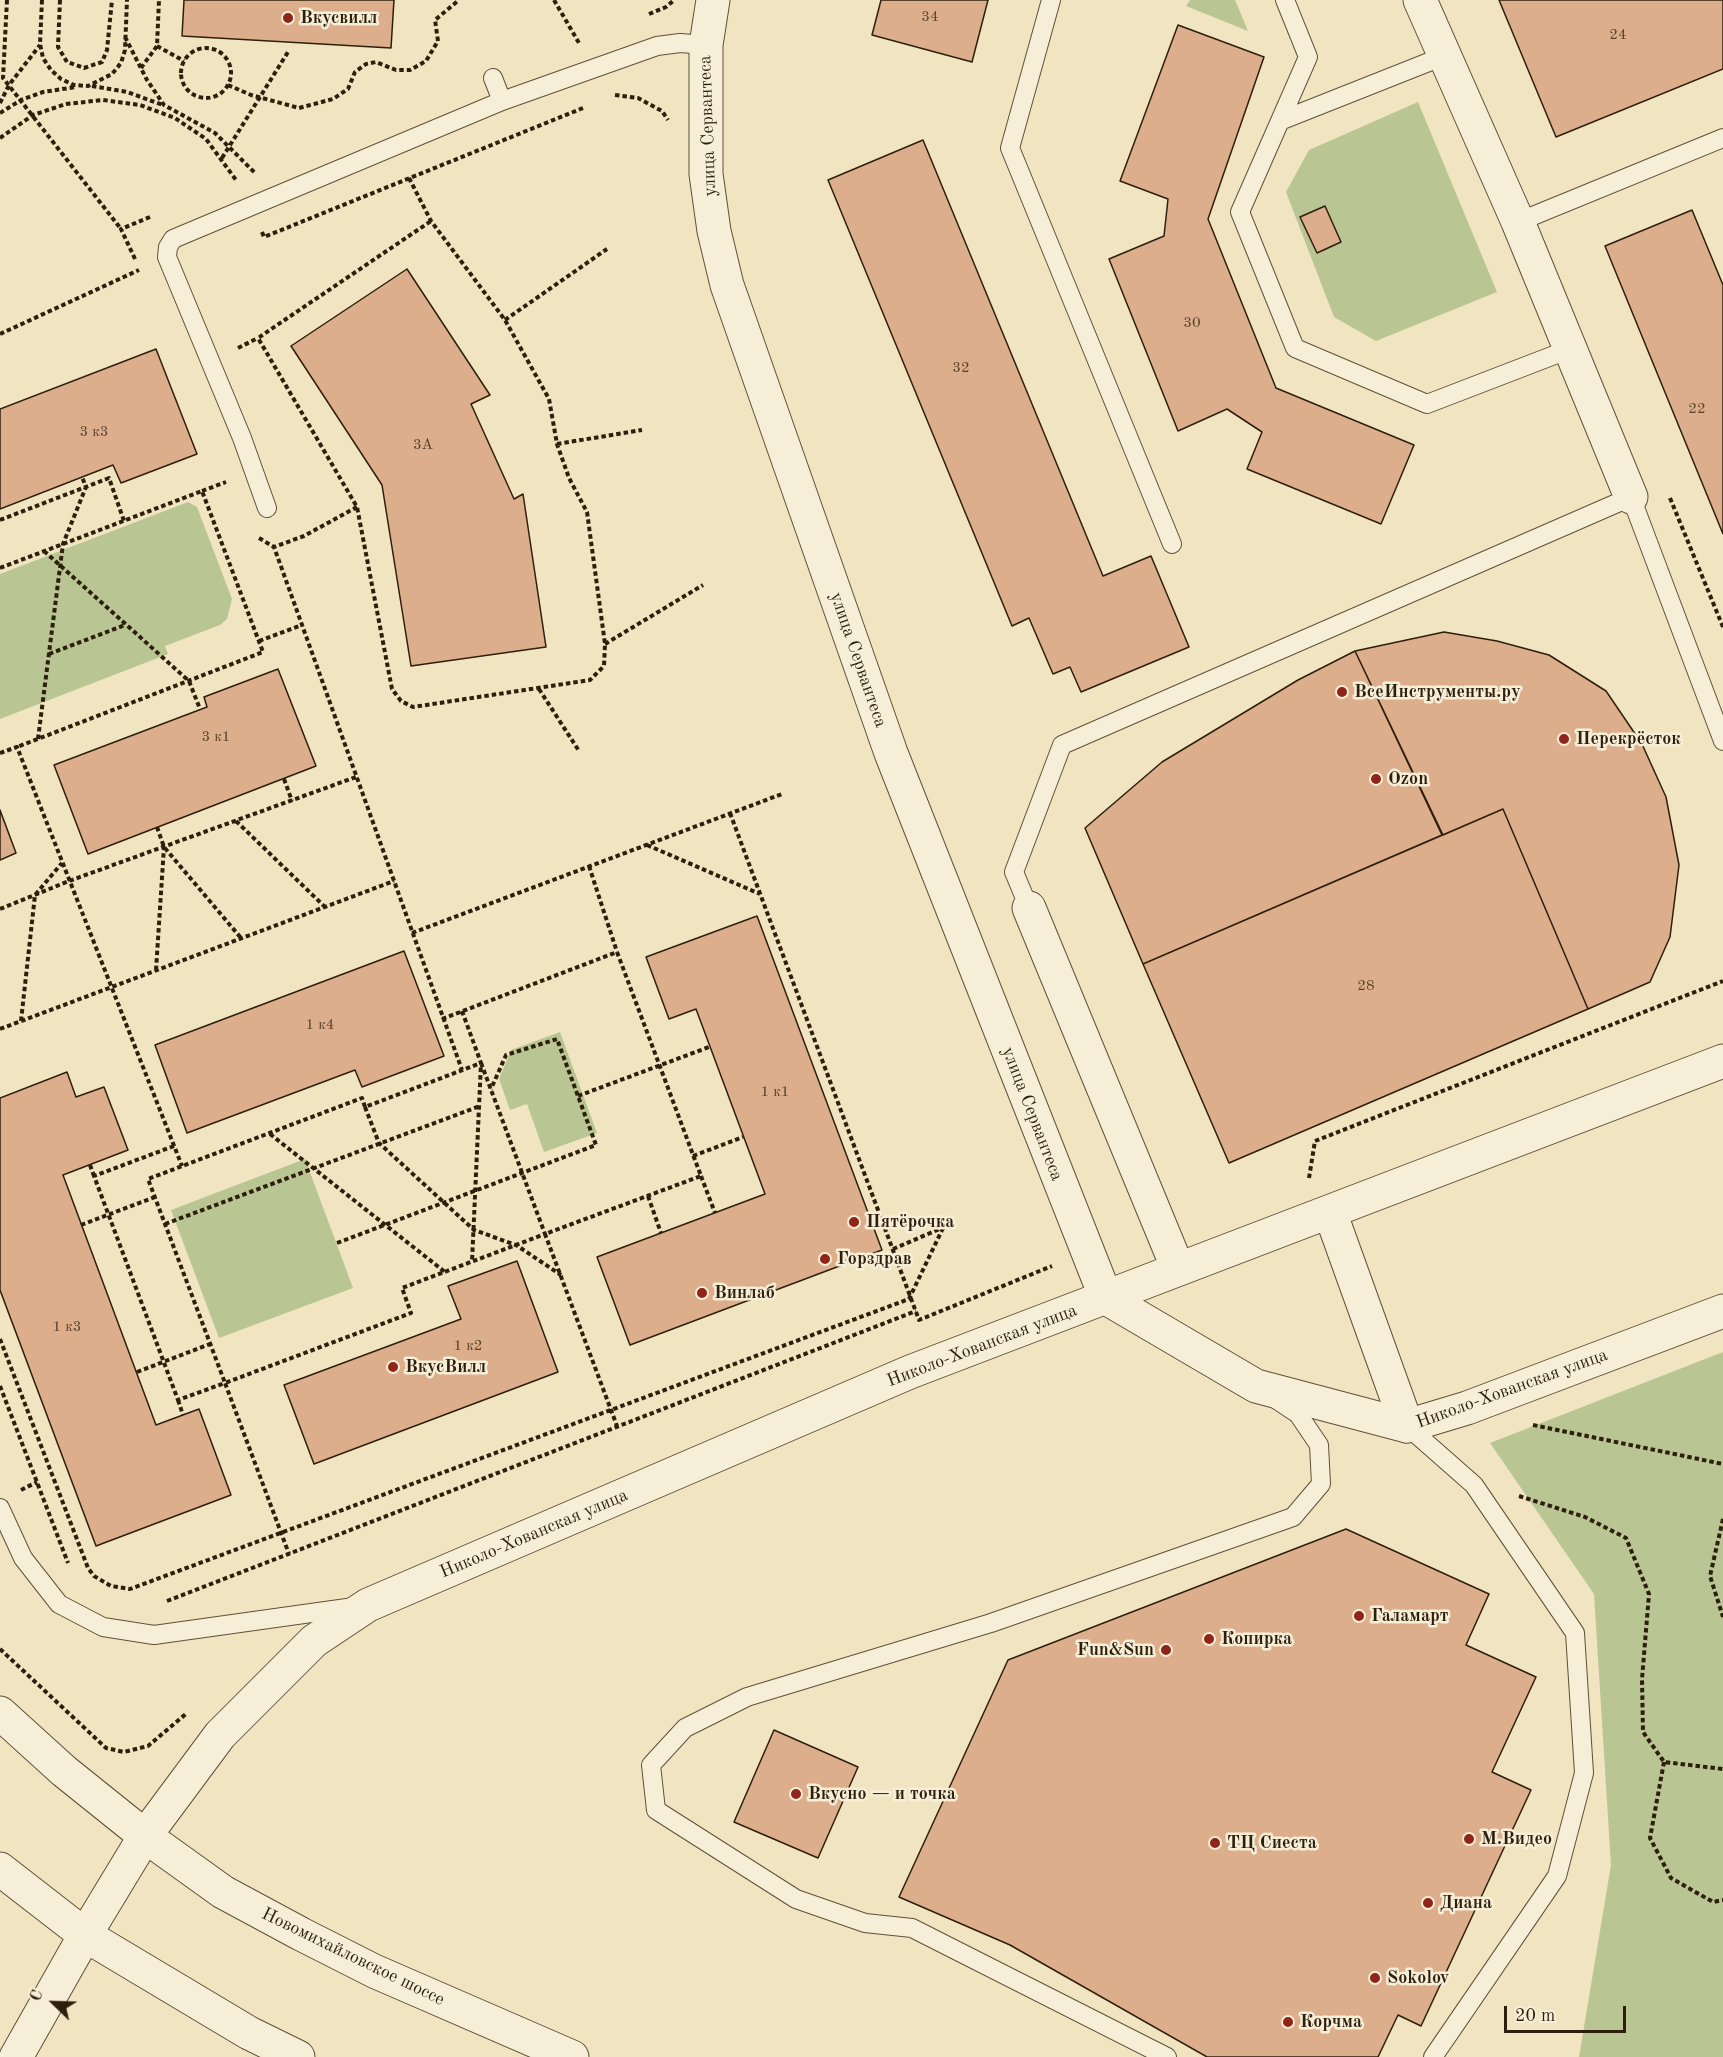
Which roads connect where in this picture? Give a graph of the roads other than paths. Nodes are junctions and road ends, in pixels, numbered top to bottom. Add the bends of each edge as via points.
1 (713, 0) edge
2 (1051, 0) edge
3 (1285, 0) edge
4 (1420, 0) edge
5 (706, 45) junction
6 (1444, 56) junction
7 (493, 78) dead end
8 (502, 101) junction
9 (1280, 121) junction
10 (1723, 138) edge
11 (1518, 222) junction
12 (1570, 348) junction
13 (1631, 497) junction
14 (267, 508) dead end
15 (1172, 544) dead end
16 (1723, 741) edge
17 (1029, 908) joint
18 (1723, 1062) edge
19 (1330, 1212) junction
20 (1178, 1269) junction
21 (1106, 1298) junction
22 (1723, 1311) edge
23 (1256, 1386) junction
24 (1407, 1426) junction
25 (0, 1509) edge
26 (368, 1605) junction
27 (0, 1713) edge
28 (145, 1836) junction
29 (0, 1869) edge
30 (85, 1935) junction
31 (16, 2057) edge
32 (298, 2057) edge
33 (572, 2057) edge
34 (1167, 2057) edge
35 (1432, 2057) edge

1 - 5 street, улица Сервантеса
2 - 15 lane via 1010,148
3 - 9 lane via 1308,57
4 - 6 street
5 - 8 lane via 657,46
5 - 21 street, улица Сервантеса via 706,174 727,285 891,753
6 - 9 lane
6 - 11 street
7 - 8 lane
8 - 14 lane via 173,239 168,247 167,257
9 - 12 lane via 1240,212 1295,348 1427,405
10 - 11 lane
11 - 12 street
12 - 13 street
13 - 16 lane
13 - 17 lane via 1062,745 1014,872
17 - 20 street
18 - 19 street, Николо-Хованская улица
19 - 20 street, Николо-Хованская улица
19 - 24 street
20 - 21 street, Николо-Хованская улица
21 - 23 street, Николо-Хованская улица
21 - 26 street, Николо-Хованская улица via 910,1372
22 - 24 street, Николо-Хованская улица via 1467,1408
23 - 24 street, Николо-Хованская улица
23 - 34 lane via 1298,1414 1319,1445 1320,1484 1293,1517 991,1623 747,1697 685,1728 651,1765 656,1810 796,1899 865,1923 912,1928
24 - 35 lane via 1474,1485 1575,1632 1584,1773 1557,1876
25 - 26 lane via 23,1558 59,1604 103,1627 154,1635
26 - 28 street, Николо-Хованская улица via 314,1641 220,1735
27 - 28 street, Новомихайловское шоссе
28 - 30 street, Николо-Хованская улица
28 - 33 street, Новомихайловское шоссе via 223,1892 300,1934 374,1971
29 - 30 street
30 - 31 street, Николо-Хованская улица
30 - 32 street via 249,2033

